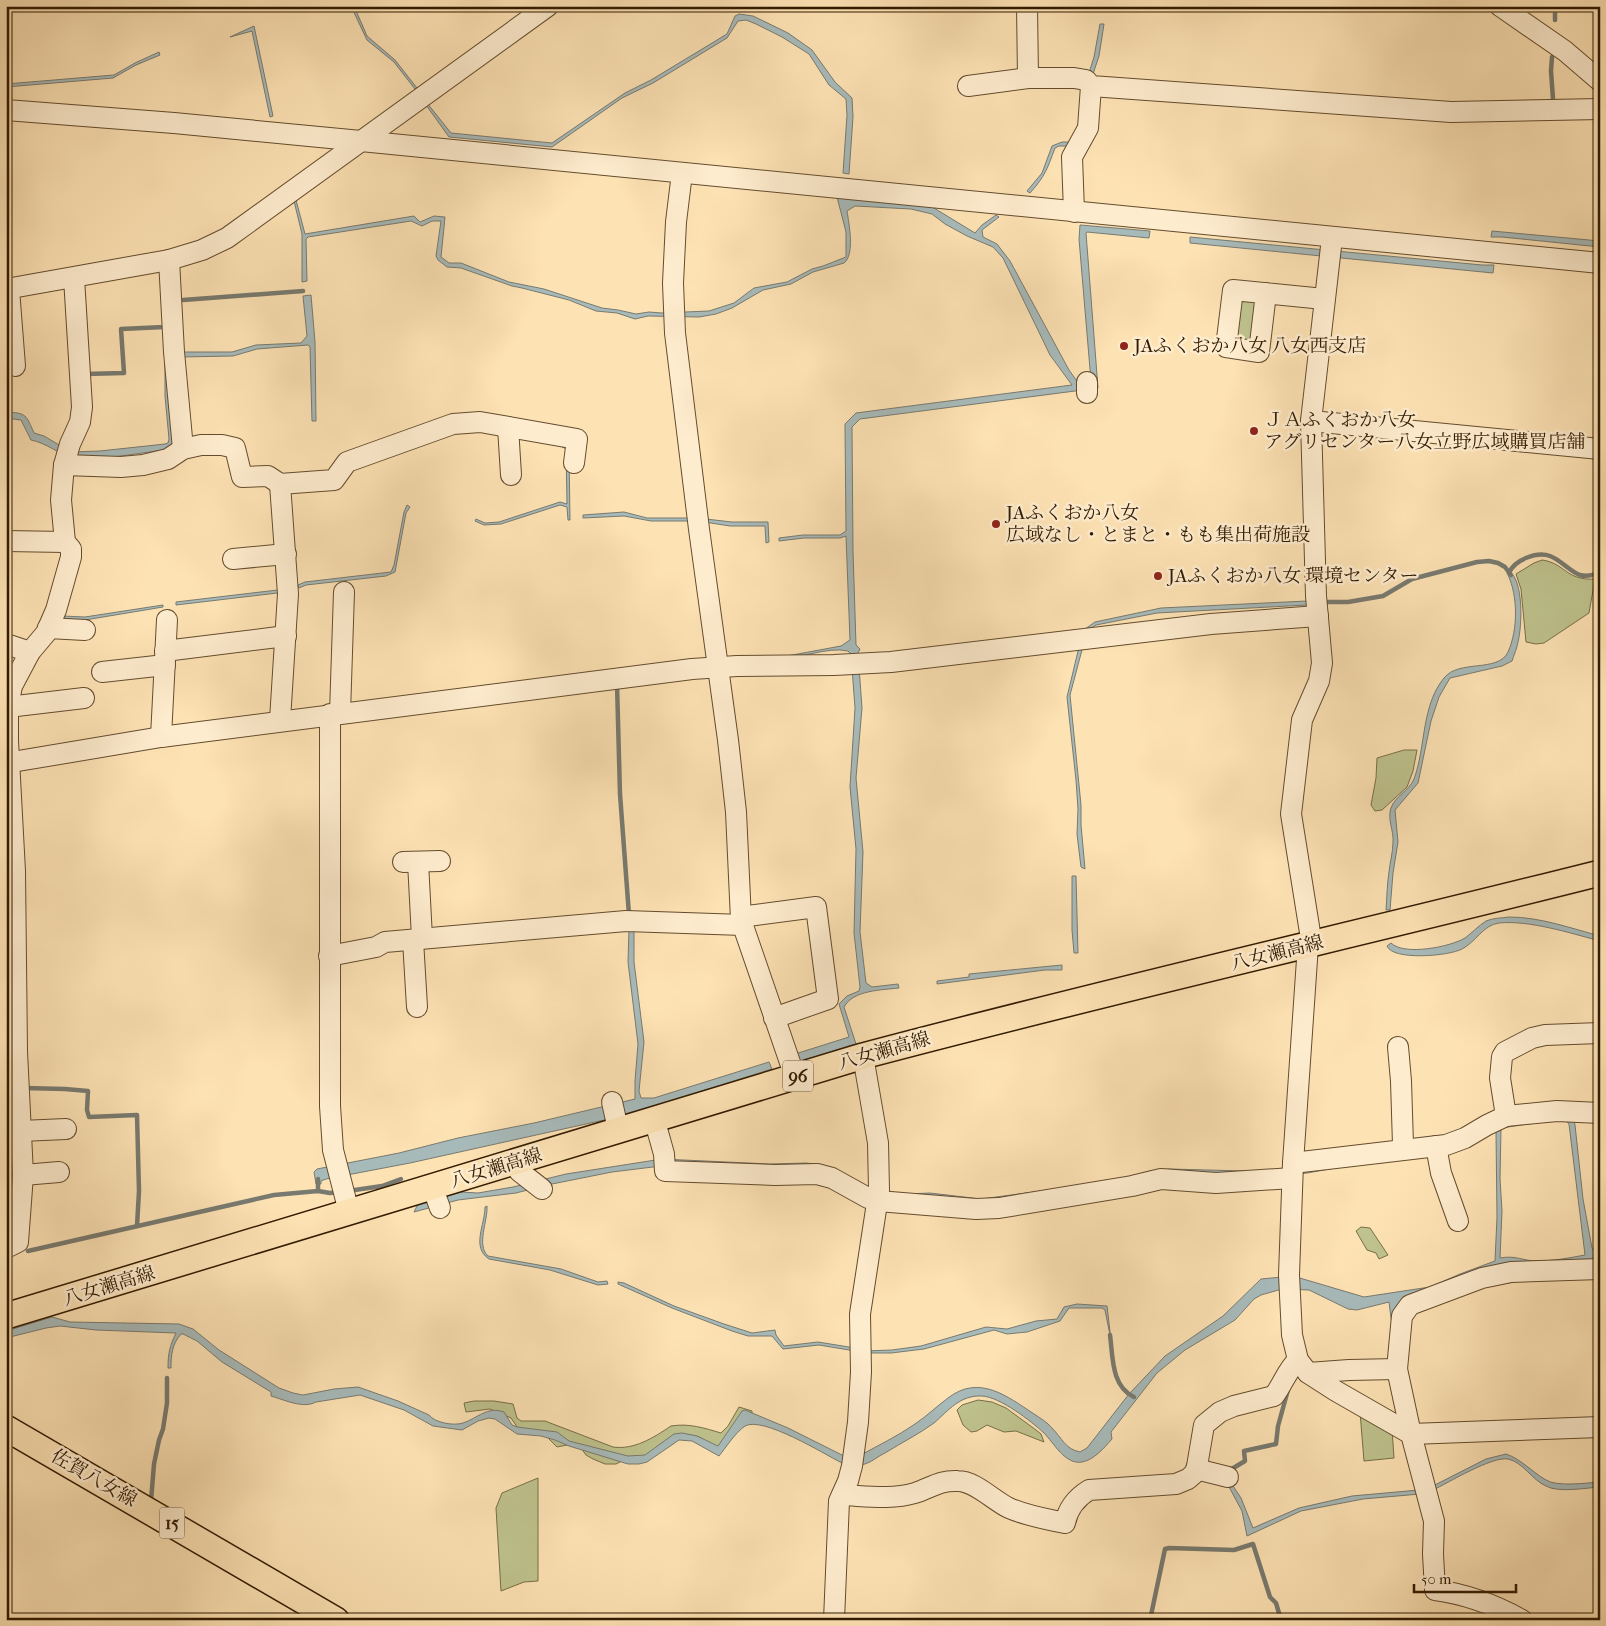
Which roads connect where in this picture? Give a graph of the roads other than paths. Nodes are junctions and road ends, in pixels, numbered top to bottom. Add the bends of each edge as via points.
1 (548, 6) edge
2 (1027, 6) edge
3 (1500, 6) edge
4 (1028, 78) junction
5 (1600, 81) edge
6 (968, 86) dead end
7 (1090, 86) junction
8 (1600, 108) edge
9 (6, 110) edge
10 (361, 141) junction
11 (682, 173) junction
12 (1074, 212) junction
13 (1332, 238) junction
14 (169, 260) junction
15 (1600, 263) edge
16 (74, 278) junction
17 (8, 289) edge
18 (1266, 293) dead end
19 (1324, 299) junction
20 (15, 366) dead end
21 (1311, 421) junction
22 (509, 433) junction
23 (183, 448) junction
24 (1600, 449) edge
25 (66, 457) junction
26 (574, 463) dead end
27 (511, 476) dead end
28 (280, 484) junction
29 (6, 542) edge
30 (65, 542) junction
31 (286, 554) junction
32 (233, 559) dead end
33 (344, 592) dead end
34 (1318, 616) junction
35 (167, 620) dead end
36 (48, 628) junction
37 (85, 630) dead end
38 (286, 636) junction
39 (6, 644) edge
40 (30, 652) junction
41 (165, 658) junction
42 (719, 667) junction
43 (102, 672) dead end
44 (84, 698) dead end
45 (8, 707) junction
46 (335, 713) junction
47 (280, 720) junction
48 (161, 736) junction
49 (8, 763) edge
50 (440, 861) dead end
51 (1600, 873) edge
52 (742, 923) junction
53 (418, 939) junction
54 (1310, 945) junction
55 (330, 956) junction
56 (417, 1007) dead end
57 (774, 1018) junction
58 (1600, 1033) edge
59 (1398, 1047) dead end
60 (863, 1056) junction
61 (795, 1077) junction
62 (1600, 1114) edge
63 (1506, 1116) junction
64 (66, 1129) dead end
65 (657, 1129) dead end
66 (16, 1132) edge
67 (1436, 1146) junction
68 (1401, 1150) junction
69 (1292, 1171) junction
70 (59, 1172) dead end
71 (23, 1175) junction
72 (879, 1197) junction
73 (347, 1206) junction
74 (1458, 1221) dead end
75 (6, 1248) edge
76 (1600, 1269) edge
77 (6, 1316) edge
78 (1303, 1366) junction
79 (1397, 1370) junction
80 (1600, 1426) edge
81 (6, 1428) edge
82 (1411, 1434) junction
83 (1196, 1469) junction
84 (1228, 1477) dead end
85 (842, 1495) junction
86 (336, 1620) edge
87 (834, 1620) edge
88 (1522, 1620) edge

1 - 10 street
2 - 4 street
3 - 5 street via 1565,51
4 - 6 street
4 - 7 street via 1074,78 1086,80
7 - 8 street via 1451,112
7 - 12 street via 1088,128 1072,157
9 - 10 street
10 - 11 street
10 - 14 street via 227,238
11 - 12 street
11 - 42 street via 676,222 675,315 682,395
12 - 13 street
13 - 15 street
13 - 19 street
14 - 16 street
14 - 23 street
16 - 17 street
16 - 25 street via 82,407 80,422
17 - 20 street
18 - 19 street
19 - 21 street
21 - 24 street
21 - 34 street
22 - 26 street via 577,439
22 - 27 street
22 - 28 street via 480,422 454,424 347,462 334,480
23 - 25 street via 168,459 121,467
23 - 28 street via 201,445 235,448 242,477 268,476
25 - 30 street via 61,500
28 - 31 street
29 - 30 street
30 - 36 street via 71,548 71,557
31 - 32 street
31 - 38 street
33 - 46 street
34 - 42 street via 1210,624 891,662
34 - 54 street via 1322,662 1319,681 1302,720 1291,814
35 - 41 street
36 - 37 street
36 - 40 street
38 - 41 street
38 - 47 street
39 - 40 street
40 - 45 street via 12,686
41 - 43 street
41 - 48 street
42 - 46 street
42 - 52 street via 736,812
44 - 45 street
45 - 49 street
46 - 47 street
46 - 55 street
47 - 48 street
48 - 49 street
49 - 66 street via 15,871
50 - 53 street via 410,862
51 - 54 main road, 八女瀬高線 / 96
52 - 53 street via 626,921
52 - 57 street
52 - 57 street via 748,916 816,907 828,999
53 - 55 street via 385,942 376,947
53 - 56 street
54 - 60 main road, 八女瀬高線 / 96
54 - 69 street
55 - 73 street via 330,1106 333,1150
57 - 61 street
58 - 63 street via 1545,1035 1505,1052 1500,1078
59 - 68 street via 1402,1081
60 - 61 main road, 八女瀬高線 / 96
60 - 72 street via 878,1143
61 - 73 main road, 八女瀬高線 / 96
62 - 63 street via 1557,1112
63 - 67 street via 1465,1138
64 - 66 street
65 - 72 street via 665,1171 817,1174 832,1178 868,1198
66 - 71 street
67 - 68 street
67 - 74 street via 1441,1173
68 - 69 street
69 - 72 street via 1216,1183 1161,1179 998,1208 976,1209
69 - 78 street via 1292,1335
70 - 71 street
71 - 75 street via 18,1242
72 - 85 street via 860,1314 858,1422 853,1461
73 - 77 main road, 八女瀬高線 / 96
76 - 79 street via 1510,1272 1482,1278 1410,1305 1402,1316
78 - 79 street
78 - 82 street via 1358,1405
78 - 83 street via 1290,1367 1274,1396 1234,1406 1204,1425
79 - 82 street
80 - 82 street
81 - 86 main road, 佐賀八女線 / 15
82 - 88 street via 1434,1522 1435,1590 1476,1599
83 - 84 street
83 - 85 street via 1188,1479 1176,1484 1089,1490 1078,1497 1066,1515 1065,1523 1009,1508 961,1481 940,1482 915,1493 891,1498
85 - 87 street via 839,1500

